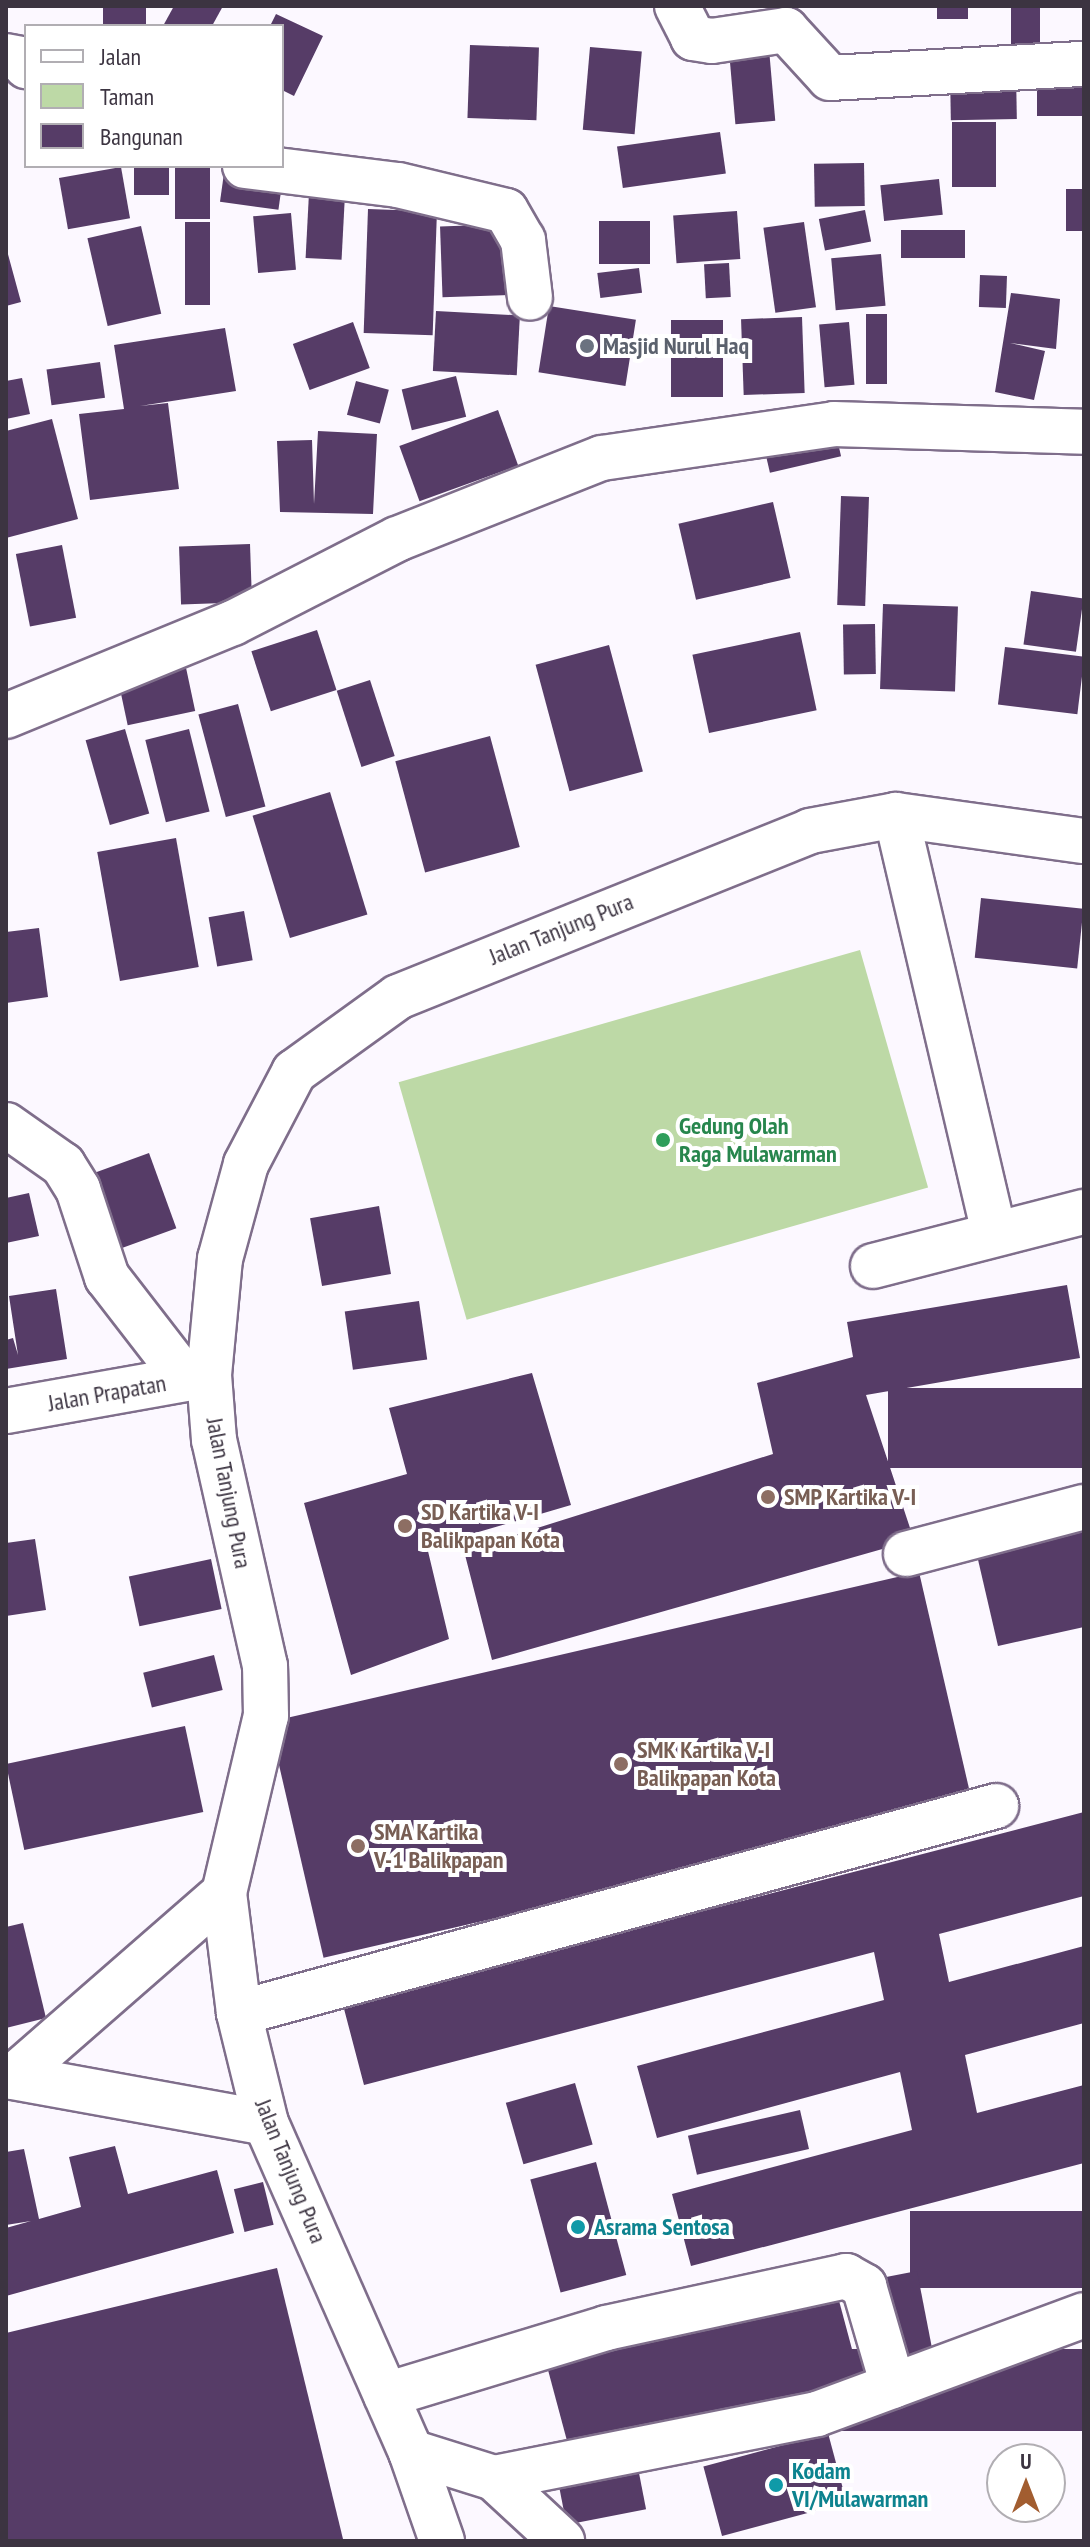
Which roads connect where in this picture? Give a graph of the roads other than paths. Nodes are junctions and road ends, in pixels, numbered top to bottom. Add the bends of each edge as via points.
1 (677, 6) edge
2 (6, 56) edge
3 (24, 63) edge
4 (1084, 64) edge
5 (261, 168) edge
6 (530, 298) dead end
7 (1084, 432) edge
8 (6, 716) edge
9 (896, 815) junction
10 (1084, 841) edge
11 (6, 1125) edge
12 (1084, 1212) edge
13 (994, 1234) junction
14 (873, 1266) dead end
15 (197, 1376) junction
16 (6, 1411) edge
17 (1084, 1507) edge
18 (906, 1554) dead end
19 (996, 1806) dead end
20 (224, 1893) junction
21 (239, 2013) junction
22 (9, 2078) edge
23 (266, 2123) junction
24 (1084, 2315) edge
25 (893, 2386) junction
26 (386, 2395) junction
27 (411, 2452) junction
28 (494, 2478) junction
29 (442, 2541) edge
30 (562, 2541) edge

1 - 4 street via 693,38 712,41 786,30 830,78
2 - 3 street
5 - 6 street via 398,185 506,211 523,240
7 - 8 street via 834,424 602,458 397,539 233,623
9 - 10 street, Jalan Tanjung Pura
9 - 13 street
9 - 15 street, Jalan Tanjung Pura via 810,831 517,945 398,997 294,1072 246,1164
11 - 15 street via 63,1165 78,1189 107,1277
12 - 13 street
13 - 14 street
15 - 16 street, Jalan Prapatan
15 - 20 street, Jalan Tanjung Pura via 265,1666 266,1716
17 - 18 street
19 - 21 street
20 - 21 street, Jalan Tanjung Pura
20 - 22 street
21 - 23 street, Jalan Tanjung Pura
22 - 23 street
23 - 26 street, Jalan Tanjung Pura
24 - 25 street
25 - 26 street via 864,2286 846,2276 606,2328
25 - 28 street via 817,2414
26 - 27 street, Jalan Tanjung Pura
27 - 28 street
27 - 29 street, Jalan Tanjung Pura
28 - 30 street

